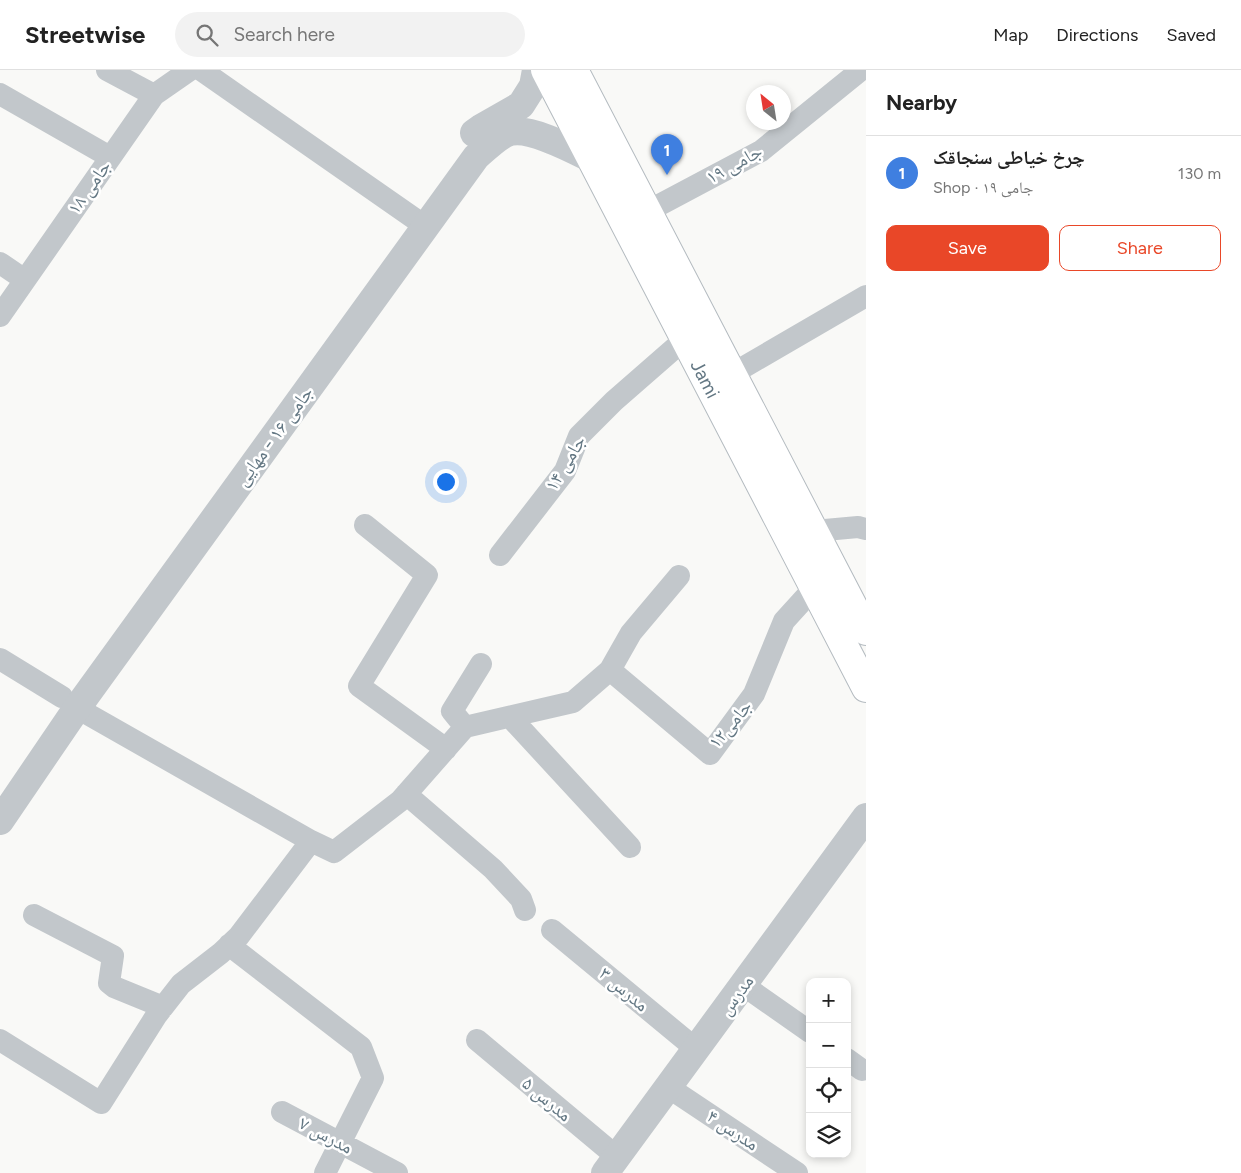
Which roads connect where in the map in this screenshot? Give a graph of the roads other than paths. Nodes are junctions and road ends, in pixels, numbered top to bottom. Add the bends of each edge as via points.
1 (107, 70) edge
2 (190, 70) edge
3 (201, 70) edge
4 (536, 70) edge
5 (544, 70) edge
6 (574, 70) edge
7 (861, 70) edge
8 (0, 94) edge
9 (154, 95) junction
10 (110, 157) junction
11 (590, 158) junction
12 (648, 211) junction
13 (417, 220) junction
14 (0, 263) edge
15 (25, 280) junction
16 (866, 296) edge
17 (0, 316) edge
18 (684, 339) junction
19 (732, 374) junction
20 (743, 423) junction
21 (767, 469) junction
22 (365, 525) dead end
23 (866, 529) edge
24 (814, 531) junction
25 (500, 555) dead end
26 (680, 576) dead end
27 (814, 588) junction
28 (866, 631) edge
29 (0, 660) edge
30 (481, 664) dead end
31 (610, 670) junction
32 (866, 688) edge
33 (70, 702) junction
34 (510, 717) junction
35 (466, 727) junction
36 (446, 749) junction
37 (0, 788) edge
38 (406, 794) junction
39 (866, 817) edge
40 (0, 821) edge
41 (310, 841) junction
42 (630, 847) dead end
43 (525, 910) dead end
44 (34, 915) dead end
45 (552, 930) dead end
46 (229, 946) junction
47 (743, 985) junction
48 (163, 1007) junction
49 (806, 1029) edge
50 (0, 1040) edge
51 (477, 1040) dead end
52 (696, 1049) junction
53 (668, 1087) junction
54 (282, 1112) dead end
55 (340, 1143) junction
56 (611, 1165) edge
57 (325, 1173) edge
58 (397, 1173) edge
59 (797, 1173) edge

1 - 9 street
2 - 9 street, جامی ۱۸
3 - 13 street
4 - 13 street, جامی ۱۶ - مهایی via 533,86 521,105 481,128 462,144
5 - 11 main road, Jami
6 - 12 main road, Jami
7 - 12 street, جامی ۱۹ via 761,151
8 - 10 street
9 - 10 street, جامی ۱۸
10 - 15 street, جامی ۱۸
11 - 13 street, جامی ۱۶ - مهایی via 529,132 510,132 476,157
11 - 18 main road, Jami
12 - 19 main road, Jami
13 - 33 street, جامی ۱۶ - مهایی
14 - 15 street
15 - 17 street, جامی ۱۸
16 - 19 street
18 - 20 main road, Jami
18 - 25 street, جامی ۱۴ via 579,436 565,471
19 - 20 main road, Jami
20 - 21 main road, Jami
21 - 24 main road, Jami
21 - 27 main road, Jami
22 - 36 street via 427,575 359,686
23 - 24 street
24 - 28 main road, Jami
26 - 31 street via 631,633
27 - 31 street, جامی۱۲ via 784,621 754,694 710,754
27 - 32 main road, Jami
29 - 33 street
30 - 35 street via 452,711
31 - 34 street via 572,702
33 - 37 street, جامی ۱۶ - مهایی
33 - 40 street, جامی ۱۶ - مهایی
33 - 41 street
34 - 35 street
34 - 42 street
35 - 36 street
36 - 38 street
38 - 41 street via 334,852
38 - 43 street via 493,869 521,899
39 - 47 street, مدرس
41 - 46 street
44 - 48 street via 113,956 109,983
45 - 52 street, مدرس ۳
46 - 48 street via 181,984
46 - 55 street via 361,1047 373,1078
47 - 49 street
47 - 52 street, مدرس
48 - 50 street via 101,1102
51 - 56 street, مدرس ۵
52 - 53 street, مدرس
53 - 56 street, مدرس
53 - 59 street, مدرس ۴
54 - 55 street, مدرس ۷
55 - 57 street
55 - 58 street, مدرس ۷

